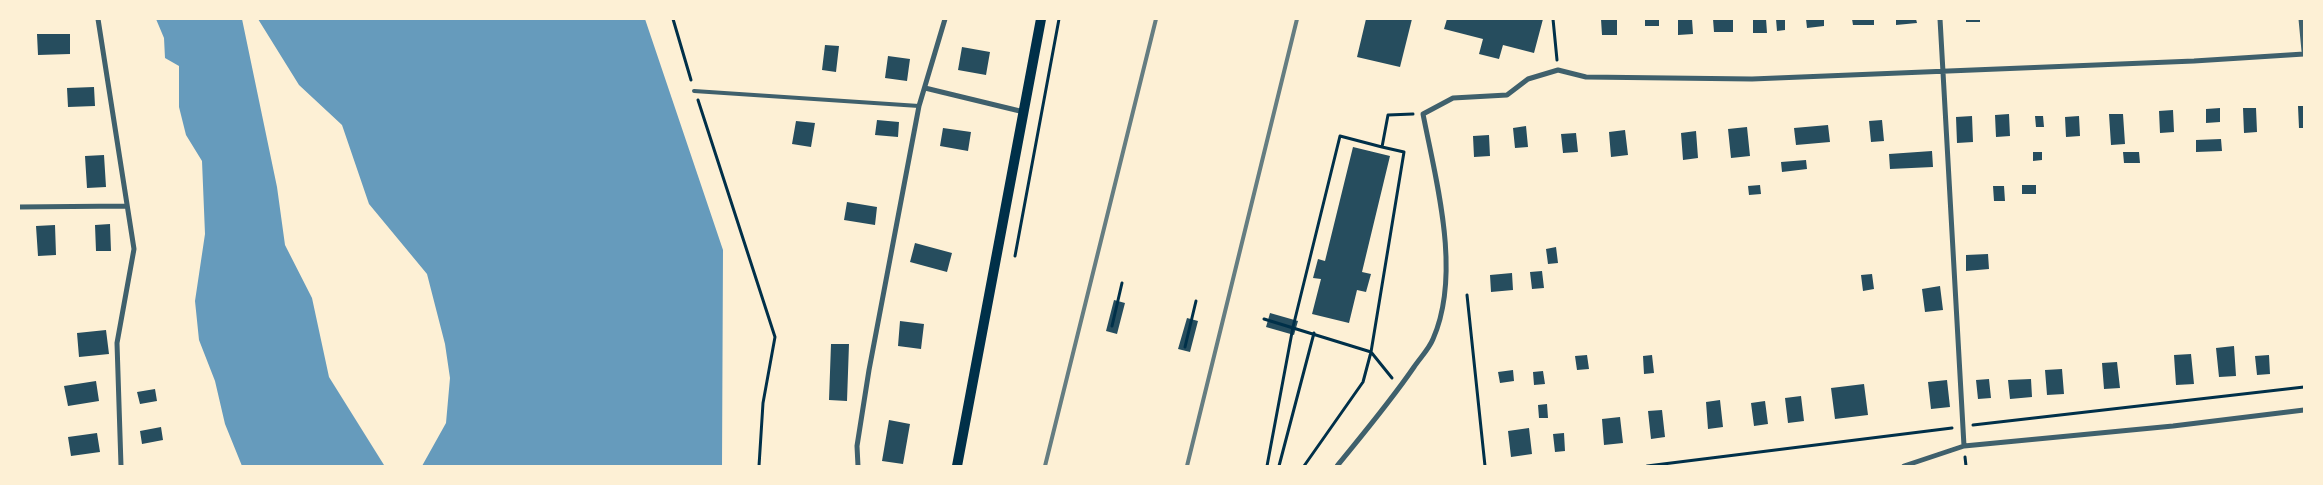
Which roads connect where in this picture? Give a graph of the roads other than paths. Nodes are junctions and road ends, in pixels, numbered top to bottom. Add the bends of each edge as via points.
1 (98, 19) edge
2 (945, 19) edge
3 (1042, 19) edge
4 (1940, 19) edge
5 (2301, 19) edge
6 (2304, 52) edge
7 (1943, 70) junction
8 (925, 88) junction
9 (694, 91) road end
10 (919, 106) junction
11 (1024, 112) junction
12 (126, 206) junction
13 (19, 207) edge
14 (2304, 410) edge
15 (1964, 446) junction
16 (121, 466) edge
17 (858, 466) edge
18 (957, 466) edge
19 (1336, 466) edge
20 (1904, 466) edge

1 - 12 street
2 - 8 street
3 - 11 main road
4 - 7 street
5 - 6 street
6 - 7 street via 2194,62
7 - 15 street
7 - 19 street via 1722,79 1586,77 1558,70 1528,79 1507,95 1453,98 1422,114 1439,199 1446,257 1444,297 1433,339 1400,388
8 - 10 street
8 - 11 street
9 - 10 lane
10 - 17 street via 869,370 857,446
11 - 18 main road
12 - 13 street
12 - 16 street via 134,249 117,343
14 - 15 street
15 - 20 street

